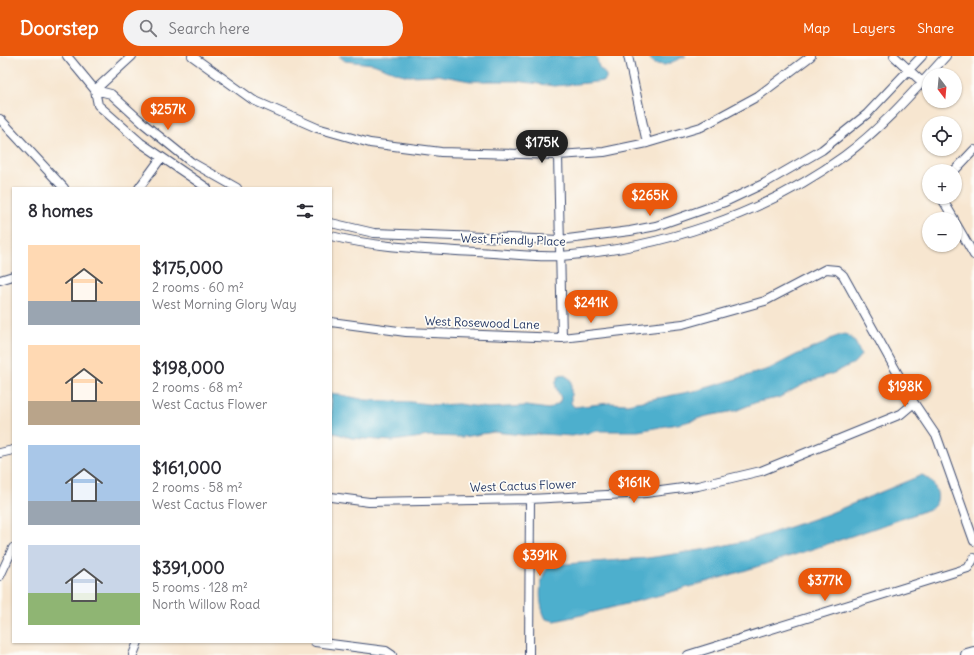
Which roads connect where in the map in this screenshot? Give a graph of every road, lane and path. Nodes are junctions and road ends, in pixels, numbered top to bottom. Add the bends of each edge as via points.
1 (67, 56) edge
2 (132, 56) edge
3 (192, 56) edge
4 (628, 56) edge
5 (810, 56) edge
6 (894, 56) edge
7 (922, 56) edge
8 (946, 56) edge
9 (935, 68) edge
10 (910, 70) junction
11 (922, 82) joint
12 (95, 90) junction
13 (2, 124) edge
14 (647, 143) junction
15 (974, 150) edge
16 (558, 155) junction
17 (161, 158) junction
18 (961, 164) edge
19 (63, 187) edge
20 (140, 187) edge
21 (205, 187) edge
22 (234, 187) edge
23 (332, 223) edge
24 (962, 234) edge
25 (332, 236) edge
26 (560, 240) junction
27 (974, 255) edge
28 (560, 256) junction
29 (12, 276) edge
30 (0, 280) edge
31 (332, 322) edge
32 (562, 338) junction
33 (914, 403) junction
34 (12, 450) edge
35 (0, 453) edge
36 (332, 497) edge
37 (530, 499) junction
38 (974, 541) edge
39 (12, 550) edge
40 (973, 560) edge
41 (0, 576) edge
42 (138, 643) edge
43 (323, 643) edge
44 (974, 653) edge
45 (133, 655) edge
46 (392, 655) edge
47 (529, 655) edge
48 (688, 655) edge
49 (967, 655) edge

1 - 12 street
2 - 12 street
3 - 16 street via 253,100 317,128 370,143 441,152
4 - 14 street
5 - 14 street via 758,96 701,127
6 - 10 street
7 - 10 street, West Friendly Place
8 - 9 street, West Friendly Place
10 - 11 street
10 - 26 street, West Friendly Place via 867,114 822,150 765,183 725,202 656,226
11 - 28 street, West Friendly Place via 876,129 845,155 806,181 762,204 714,224 660,239
12 - 17 street via 98,105
12 - 22 street via 111,94 191,162
13 - 19 street
14 - 16 street via 604,152
15 - 18 street
16 - 26 street
17 - 20 street
17 - 21 street
23 - 26 street, West Friendly Place via 374,233
24 - 27 street
25 - 28 street, West Friendly Place via 387,246
26 - 28 street
28 - 32 street
29 - 30 street
31 - 32 street, West Rosewood Lane via 406,332
32 - 33 street, West Rosewood Lane via 684,324 765,300 826,268 837,270 843,275
33 - 37 street, West Cactus Flower via 901,414 760,471 698,486 646,493
33 - 38 street via 937,438
34 - 35 street
36 - 37 street, West Cactus Flower via 369,502
37 - 47 street
39 - 41 street
40 - 48 street via 968,568
42 - 45 street
43 - 46 street via 386,651
44 - 49 street

